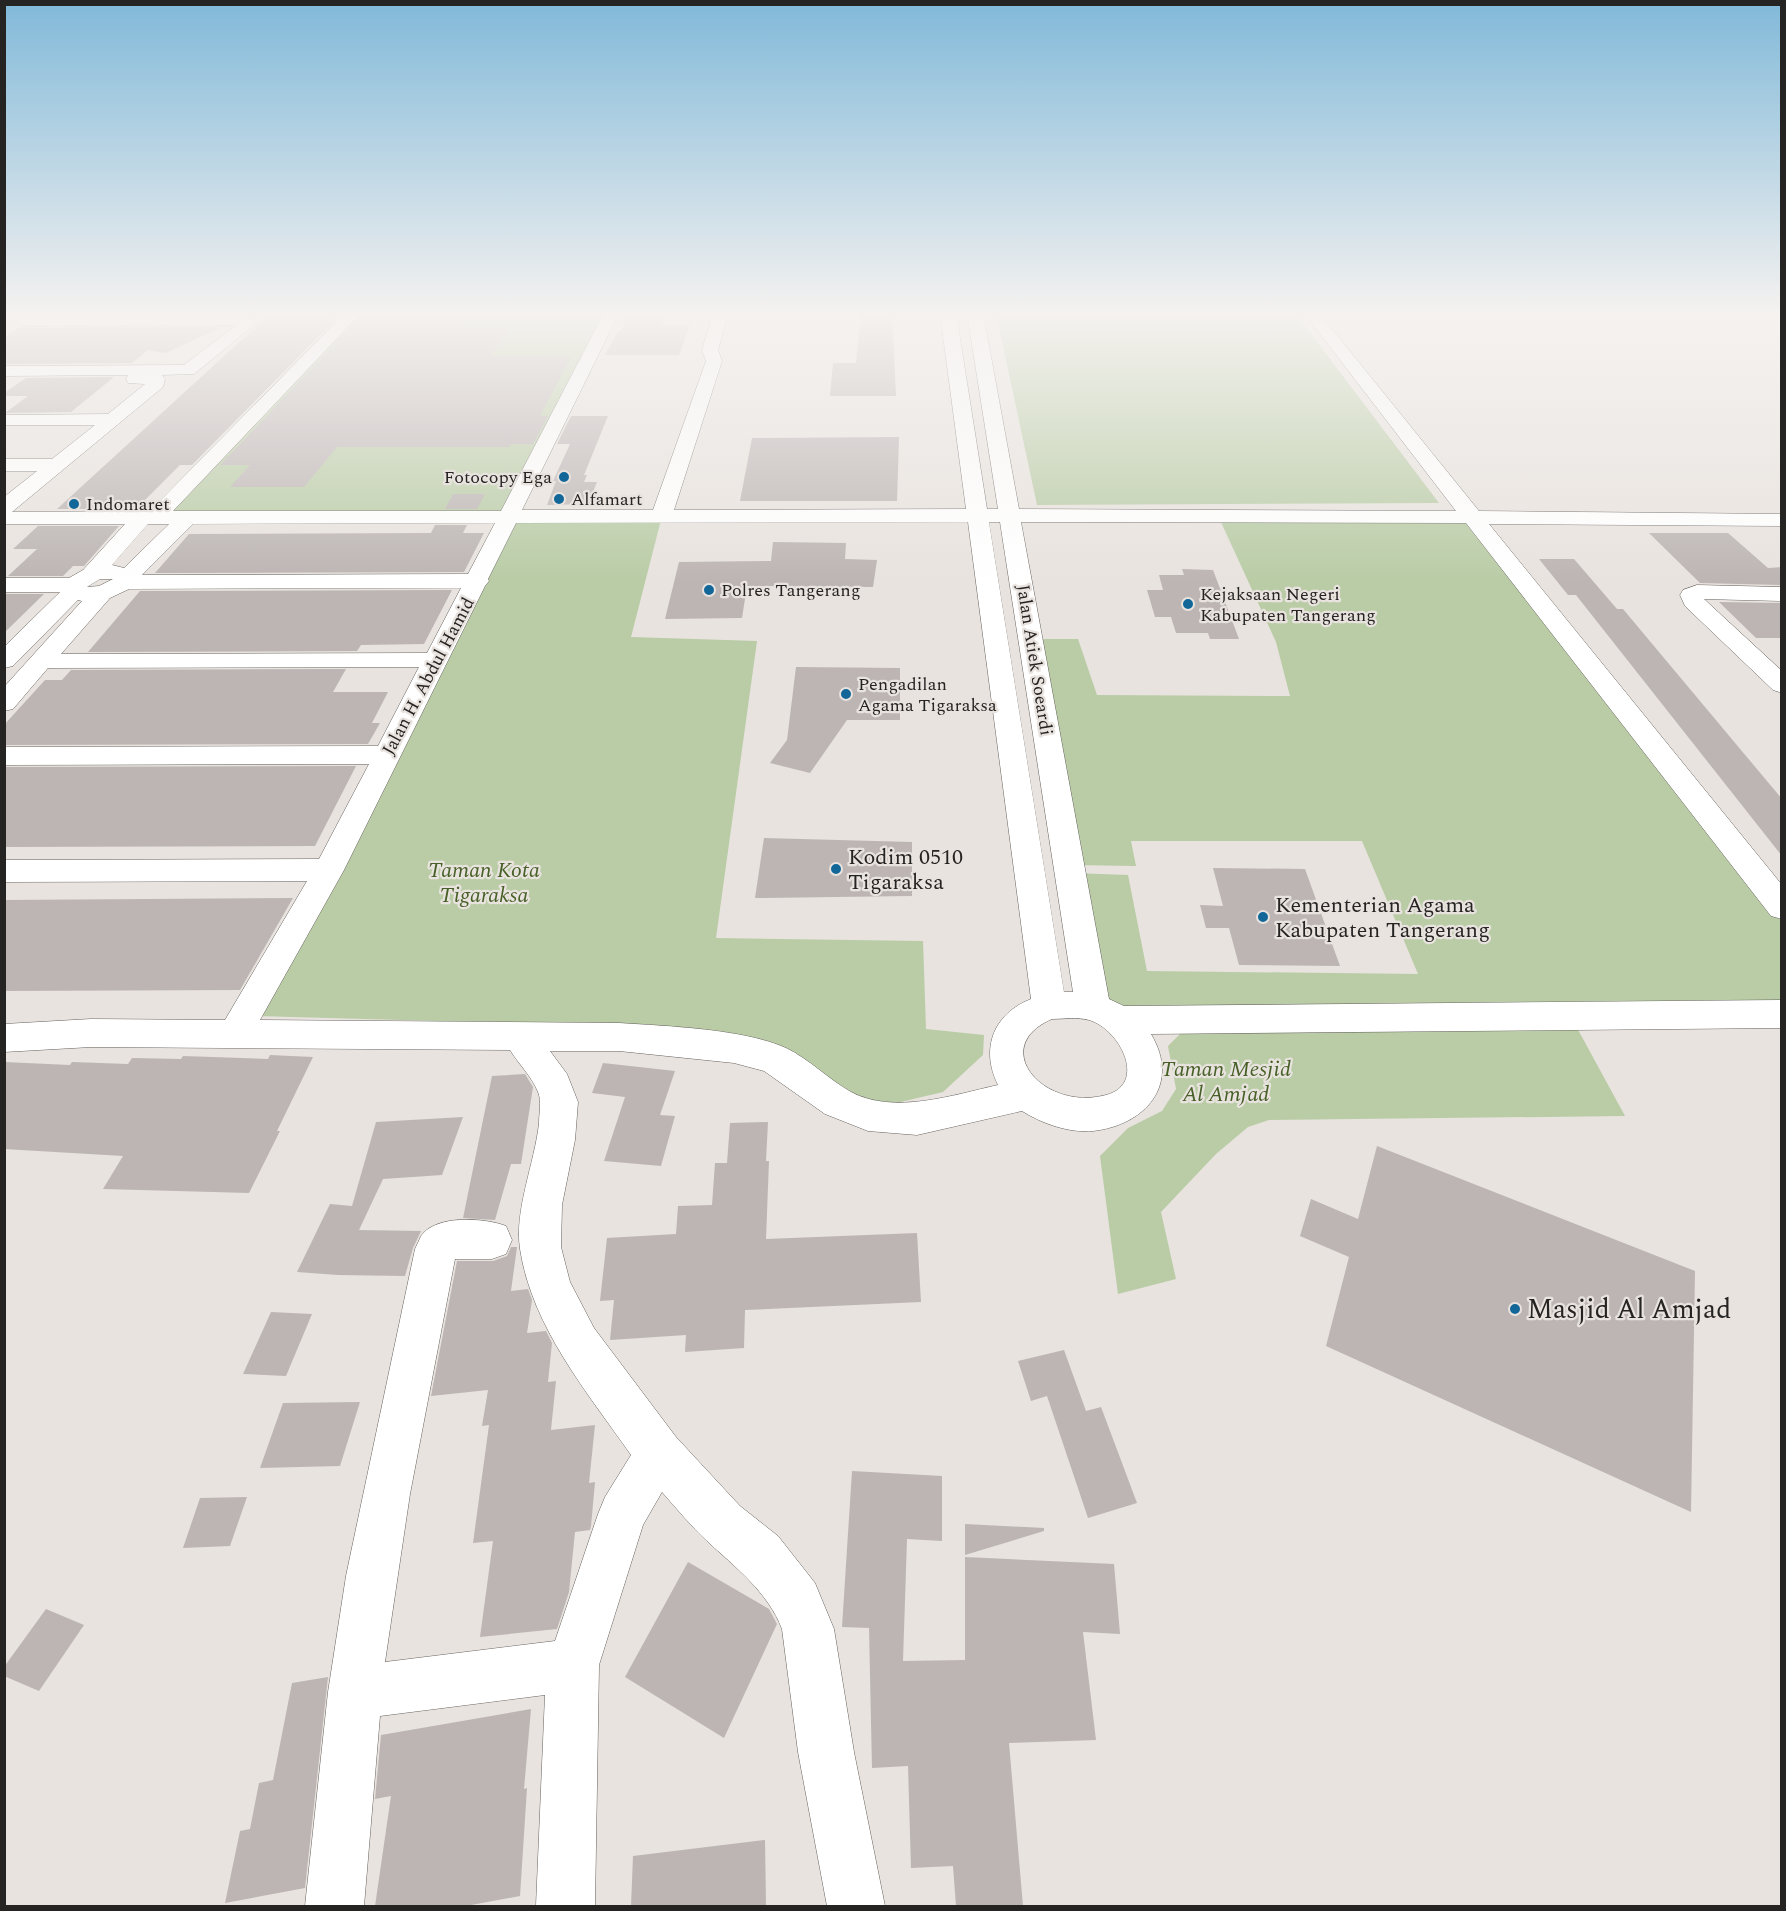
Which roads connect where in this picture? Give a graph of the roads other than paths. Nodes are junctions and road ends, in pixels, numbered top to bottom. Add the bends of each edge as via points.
1 (131, 402) edge
2 (151, 402) edge
3 (264, 402) edge
4 (568, 402) edge
5 (700, 402) edge
6 (961, 402) edge
7 (990, 402) edge
8 (1383, 402) edge
9 (110, 419) junction
10 (4, 420) edge
11 (78, 445) junction
12 (101, 445) junction
13 (4, 465) edge
14 (56, 465) junction
15 (9, 514) edge
16 (1008, 515) junction
17 (977, 516) junction
18 (662, 517) junction
19 (1471, 517) junction
20 (148, 518) junction
21 (510, 518) junction
22 (188, 519) junction
23 (1782, 520) edge
24 (124, 581) junction
25 (478, 581) junction
26 (4, 585) edge
27 (86, 586) junction
28 (1782, 594) edge
29 (437, 660) junction
30 (4, 661) edge
31 (44, 661) junction
32 (1772, 664) edge
33 (1782, 685) edge
34 (4, 703) edge
35 (386, 755) junction
36 (4, 756) edge
37 (328, 870) junction
38 (4, 871) edge
39 (1782, 908) edge
40 (1049, 1006) junction
41 (1107, 1014) junction
42 (1782, 1014) edge
43 (234, 1035) junction
44 (519, 1036) junction
45 (4, 1038) edge
46 (1025, 1095) junction
47 (492, 1240) dead end
48 (659, 1454) junction
49 (573, 1665) junction
50 (355, 1692) junction
51 (334, 1906) edge
52 (566, 1906) edge
53 (856, 1906) edge

1 - 9 street
2 - 12 street
3 - 20 street
4 - 21 street, Jalan H. Abdul Hamid
5 - 18 street
6 - 17 street, Jalan Atiek Soeardi
7 - 16 street, Jalan Atiek Soeardi
8 - 19 street
9 - 10 street
9 - 11 street
11 - 12 street
11 - 14 street
12 - 15 street
13 - 14 street
14 - 15 street
15 - 20 street
16 - 17 street
16 - 19 street
16 - 41 street, Jalan Atiek Soeardi
17 - 18 street
17 - 40 street, Jalan Atiek Soeardi
18 - 21 street
19 - 23 street
19 - 39 street
20 - 22 street
20 - 27 street
21 - 22 street
21 - 25 street, Jalan H. Abdul Hamid
22 - 24 street
24 - 25 street
24 - 27 street via 116,588
25 - 29 street, Jalan H. Abdul Hamid
26 - 27 street
27 - 30 street
27 - 31 street
28 - 32 street via 1691,595 1693,601
29 - 31 street
29 - 35 street, Jalan H. Abdul Hamid
31 - 34 street
32 - 33 street
35 - 36 street
35 - 37 street, Jalan H. Abdul Hamid
37 - 38 street
37 - 43 street, Jalan H. Abdul Hamid
40 - 41 street
40 - 46 street via 1023,1019 1008,1041 1008,1069
41 - 42 street
41 - 46 street via 1138,1040 1146,1062 1142,1084 1128,1103 1105,1114 1077,1117 1049,1110
43 - 44 street
43 - 45 street
44 - 46 street via 619,1036 734,1049 774,1059 838,1103 868,1115 917,1119
44 - 48 street via 554,1085 559,1102 556,1140 542,1205 540,1247 551,1288 579,1343
47 - 50 street via 451,1239 436,1249 392,1457
48 - 49 street via 622,1514
48 - 53 street via 723,1523 760,1554 797,1601 808,1629 826,1752
49 - 50 street
49 - 52 street
50 - 51 street

